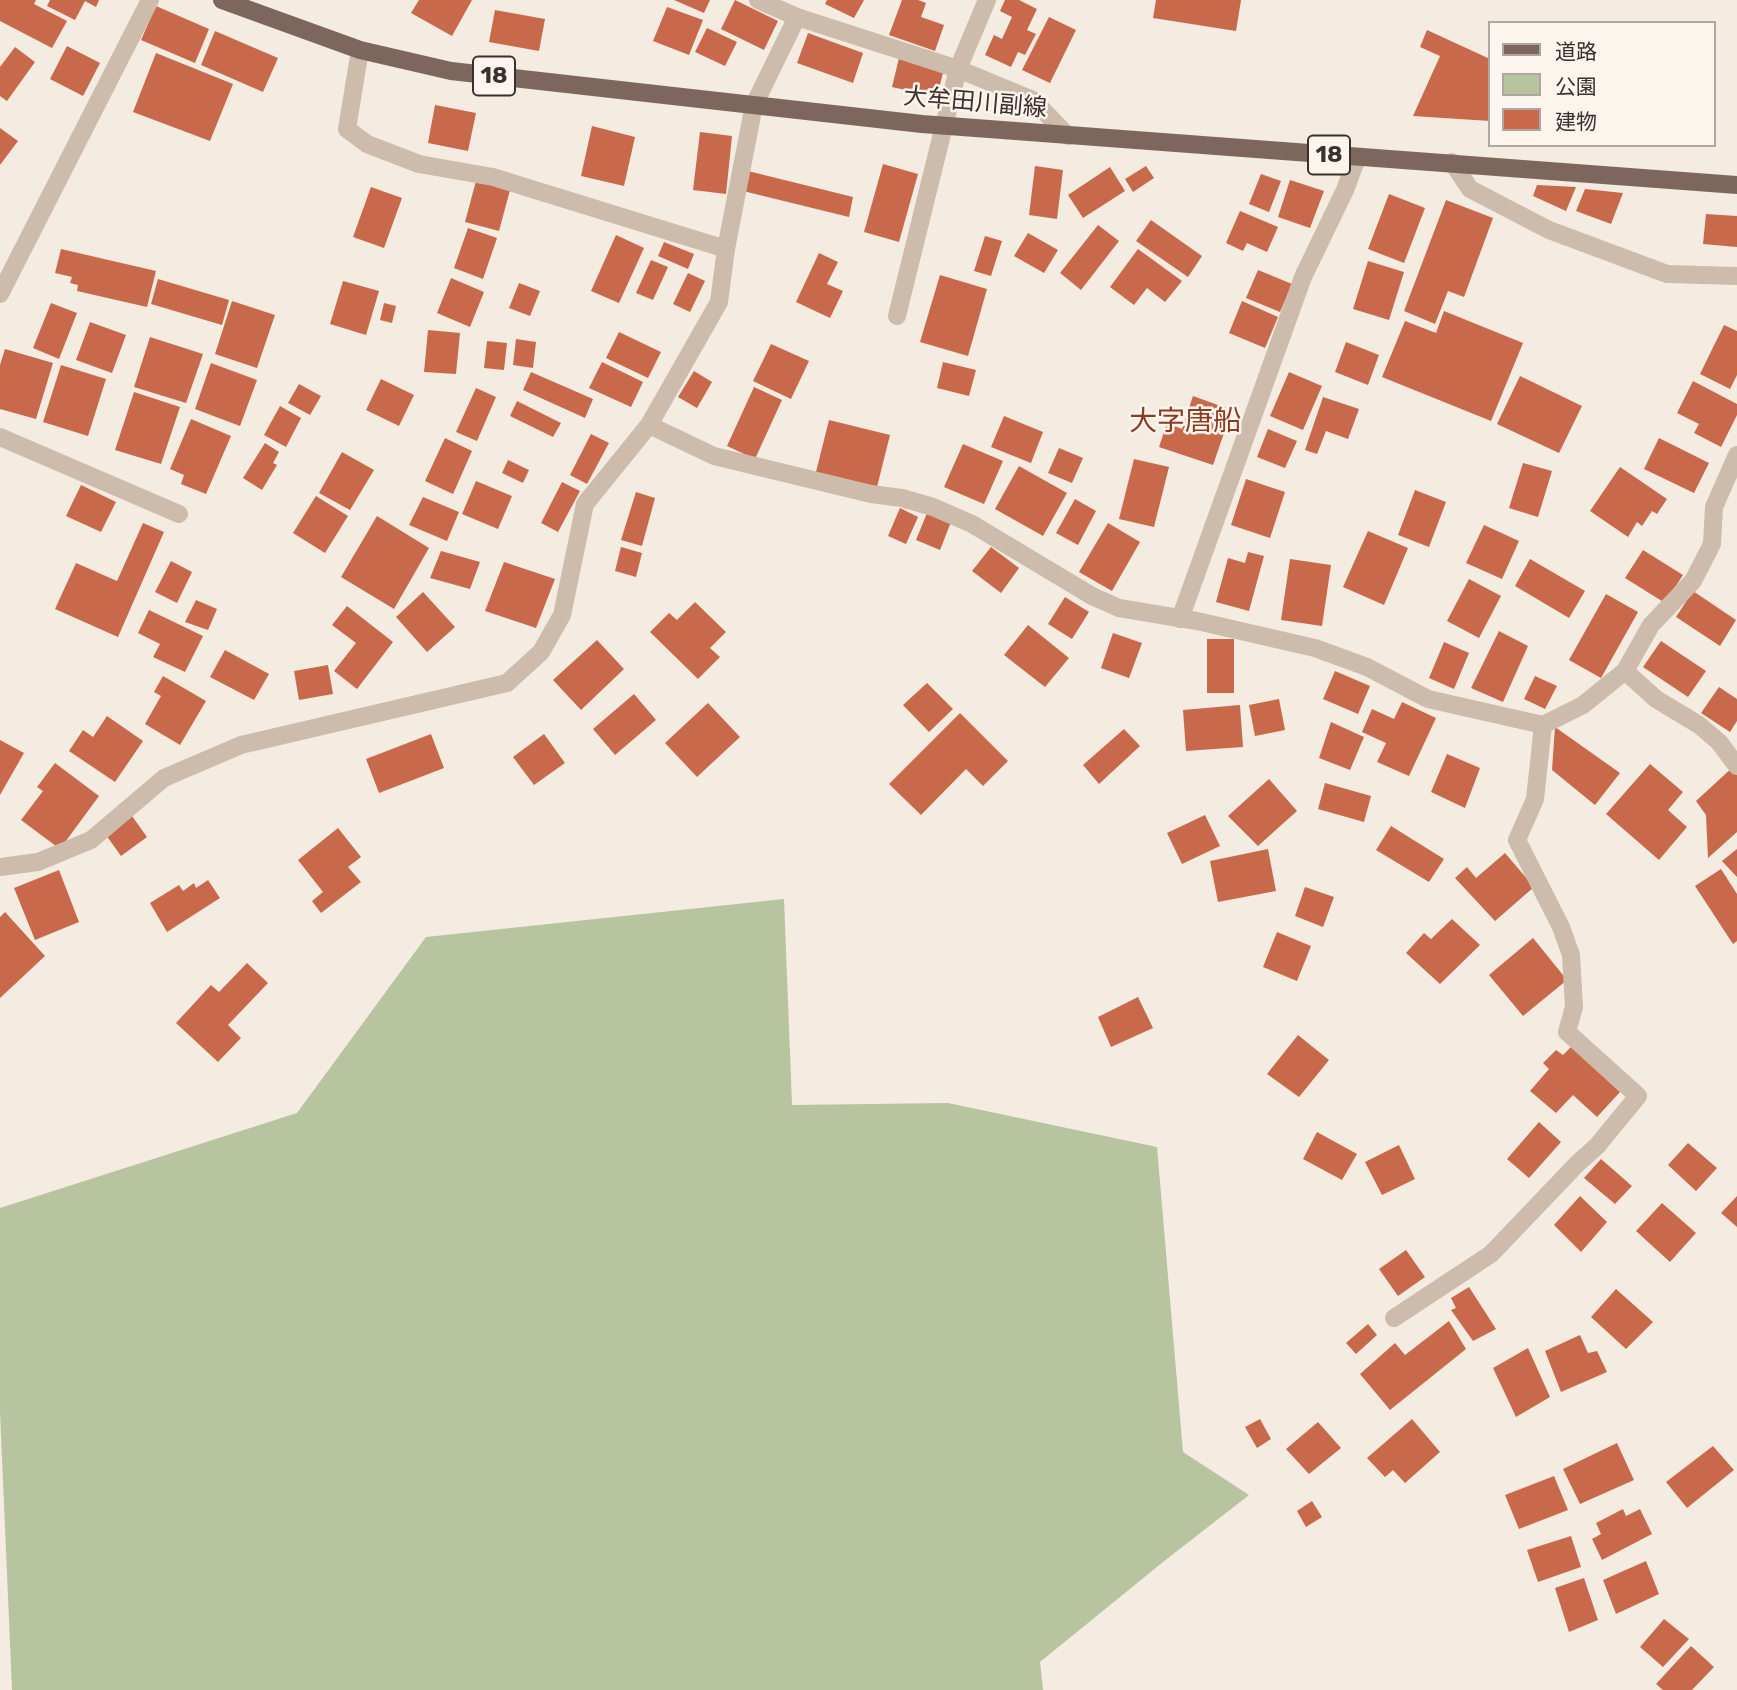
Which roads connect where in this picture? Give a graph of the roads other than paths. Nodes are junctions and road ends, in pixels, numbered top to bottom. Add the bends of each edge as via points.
1 (150, 0) edge
2 (222, 0) edge
3 (758, 0) edge
4 (987, 0) edge
5 (797, 17) junction
6 (360, 50) junction
7 (958, 69) junction
8 (754, 104) junction
9 (944, 126) junction
10 (1068, 135) junction
11 (1357, 158) junction
12 (1452, 162) junction
13 (1737, 185) edge
14 (726, 249) junction
15 (1737, 276) edge
16 (0, 294) edge
17 (897, 316) dead end
18 (649, 425) junction
19 (0, 437) edge
20 (1737, 455) edge
21 (178, 514) dead end
22 (1180, 619) junction
23 (1625, 671) junction
24 (1543, 725) junction
25 (1737, 766) edge
26 (0, 867) edge
27 (1394, 1318) dead end

1 - 16 street
2 - 6 main road, 大牟田川副線 / 18
3 - 5 street
4 - 7 street
5 - 7 street
5 - 8 street
6 - 8 main road, 大牟田川副線 / 18 via 451,71
6 - 14 street via 348,129 367,144 419,164 493,177
7 - 9 street
7 - 10 street via 1033,100
8 - 9 main road, 大牟田川副線 / 18
8 - 14 street
9 - 10 main road, 大牟田川副線 / 18
9 - 17 street
10 - 11 main road, 大牟田川副線 / 18
11 - 12 main road, 大牟田川副線 / 18
11 - 22 street via 1303,277
12 - 13 main road, 大牟田川副線 / 18
12 - 15 street via 1470,189 1549,230 1667,274
14 - 18 street via 719,302
18 - 22 street via 714,456 933,507 972,524 1092,596 1119,608
18 - 26 street via 585,504 562,615 541,652 508,683 241,745 164,778 91,841 38,862
19 - 21 street
20 - 23 street via 1714,507 1712,544 1693,581 1651,625
22 - 24 street via 1315,648 1367,667 1429,699
23 - 24 street via 1583,705
23 - 25 street via 1656,699 1699,725
24 - 27 street via 1535,799 1517,840 1571,955 1574,1007 1567,1032 1638,1096 1597,1146 1491,1254

